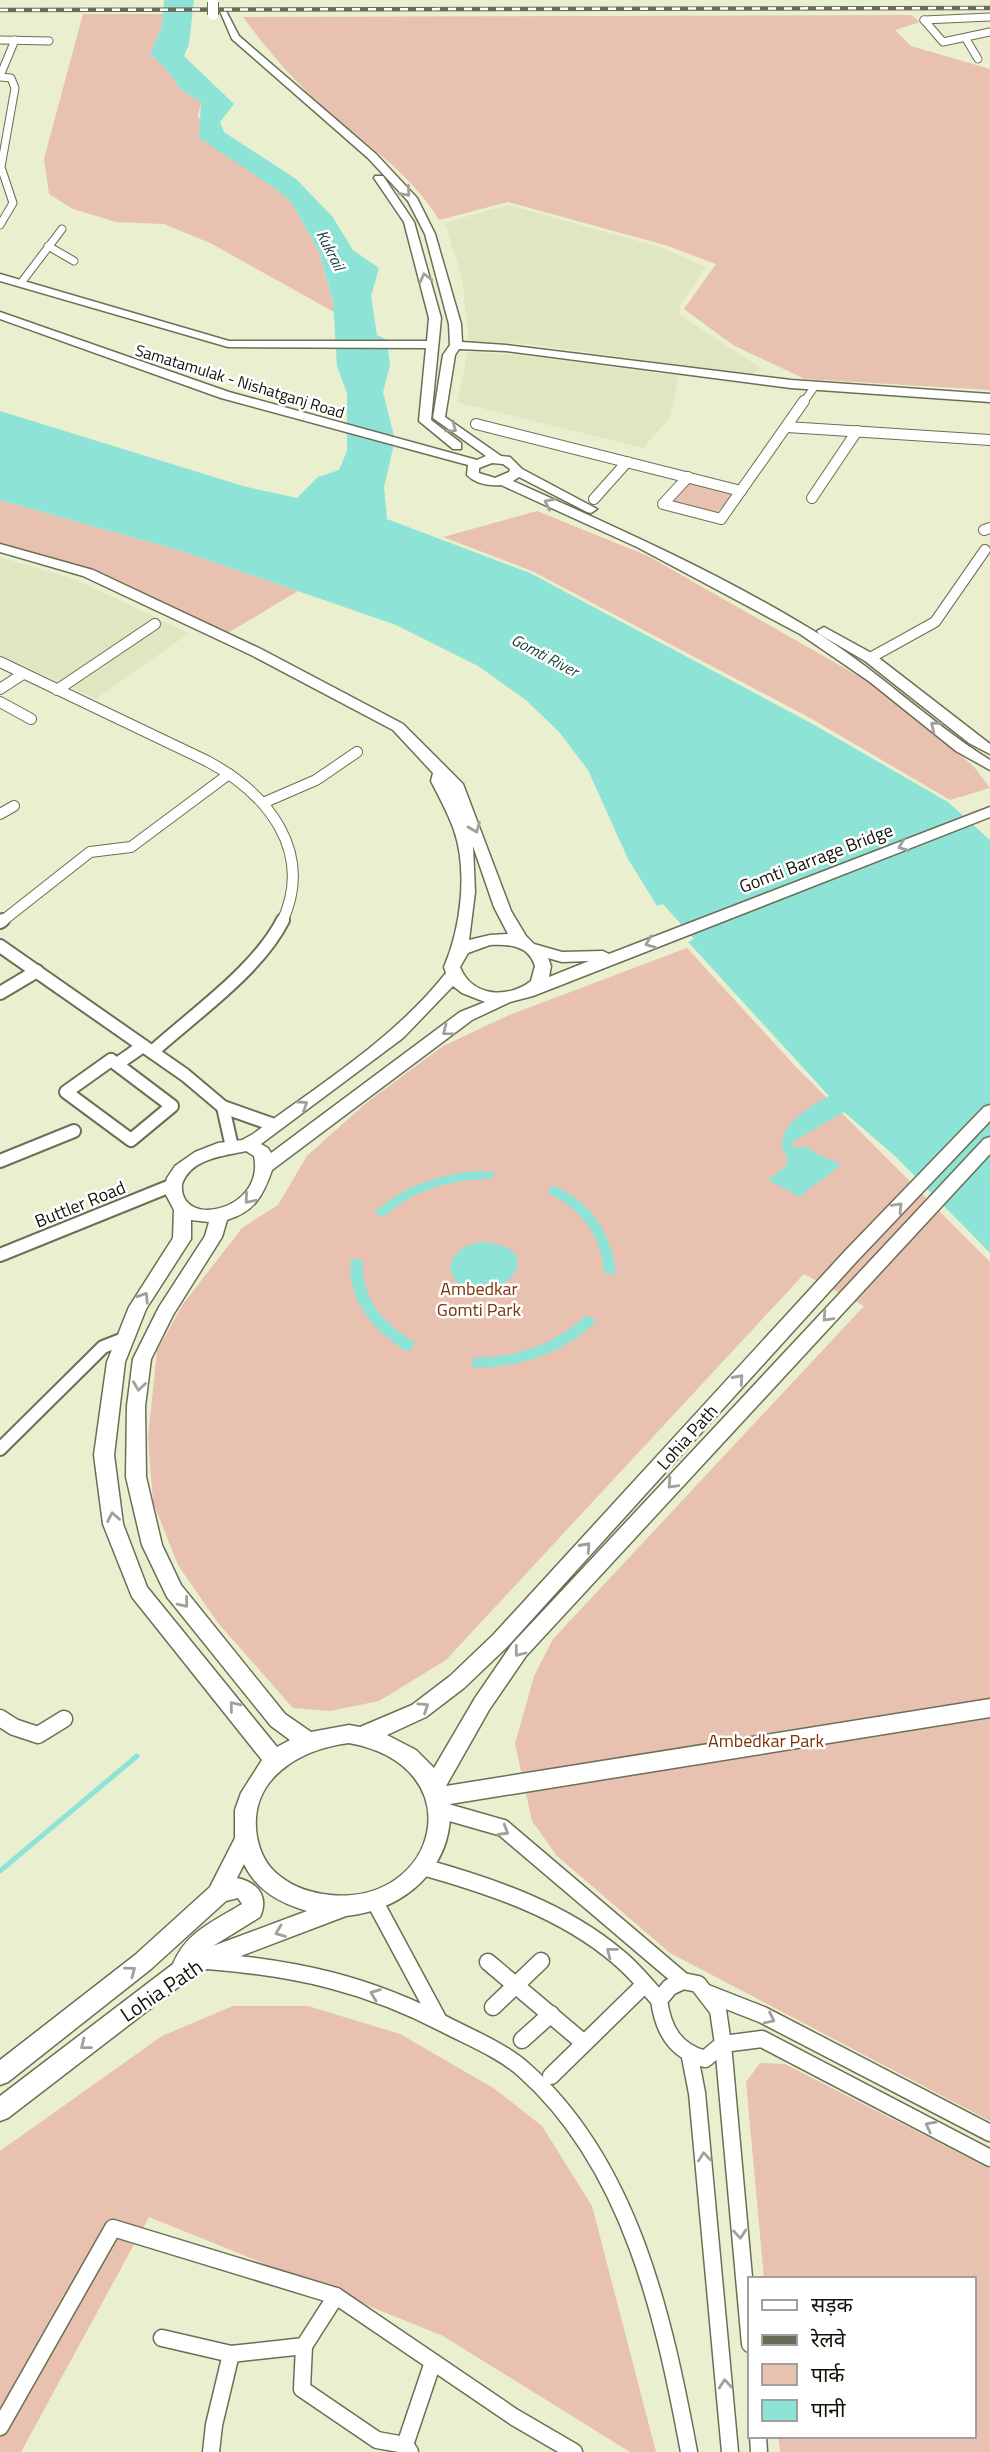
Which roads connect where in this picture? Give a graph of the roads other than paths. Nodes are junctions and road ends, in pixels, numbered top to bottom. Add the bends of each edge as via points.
1 (212, 0) edge
2 (221, 0) edge
3 (990, 17) edge
4 (990, 32) edge
5 (966, 38) junction
6 (0, 40) edge
7 (15, 40) junction
8 (49, 41) dead end
9 (978, 59) dead end
10 (0, 77) edge
11 (0, 107) edge
12 (12, 107) junction
13 (0, 118) edge
14 (9, 118) junction
15 (4, 131) edge
16 (352, 146) junction
17 (4, 190) edge
18 (0, 225) edge
19 (62, 229) dead end
20 (48, 246) junction
21 (74, 261) dead end
22 (0, 276) edge
23 (21, 283) junction
24 (0, 315) edge
25 (0, 324) edge
26 (434, 326) junction
27 (456, 326) junction
28 (428, 345) junction
29 (456, 345) junction
30 (432, 362) junction
31 (447, 363) junction
32 (170, 382) junction
33 (815, 386) junction
34 (990, 398) edge
35 (476, 424) dead end
36 (787, 426) junction
37 (857, 431) junction
38 (990, 440) edge
39 (496, 458) junction
40 (627, 462) junction
41 (476, 467) junction
42 (516, 471) junction
43 (688, 477) junction
44 (504, 481) junction
45 (741, 491) junction
46 (812, 498) dead end
47 (594, 499) dead end
48 (0, 548) edge
49 (985, 550) dead end
50 (155, 625) dead end
51 (870, 658) junction
52 (0, 662) edge
53 (23, 674) junction
54 (0, 689) edge
55 (57, 690) junction
56 (0, 702) edge
57 (31, 719) dead end
58 (357, 752) dead end
59 (989, 762) edge
60 (440, 772) junction
61 (229, 774) junction
62 (263, 803) junction
63 (14, 806) dead end
64 (990, 812) edge
65 (0, 814) edge
66 (0, 922) edge
67 (525, 944) junction
68 (0, 946) edge
69 (459, 953) junction
70 (620, 954) junction
71 (37, 971) junction
72 (453, 975) junction
73 (0, 993) edge
74 (524, 993) junction
75 (506, 998) junction
76 (148, 1049) junction
77 (117, 1064) junction
78 (223, 1107) junction
79 (990, 1111) edge
80 (274, 1125) junction
81 (74, 1131) dead end
82 (990, 1143) edge
83 (240, 1146) junction
84 (0, 1161) edge
85 (266, 1166) junction
86 (173, 1185) junction
87 (183, 1207) junction
88 (219, 1216) junction
89 (0, 1255) edge
90 (126, 1338) junction
91 (0, 1449) edge
92 (990, 1707) edge
93 (0, 1718) edge
94 (64, 1719) dead end
95 (363, 1735) junction
96 (306, 1741) junction
97 (275, 1760) junction
98 (437, 1798) junction
99 (246, 1839) junction
100 (423, 1867) junction
101 (218, 1894) junction
102 (375, 1902) junction
103 (344, 1908) junction
104 (541, 1961) dead end
105 (488, 1962) dead end
106 (192, 1966) junction
107 (683, 1981) junction
108 (516, 1985) junction
109 (644, 1985) junction
110 (707, 1993) junction
111 (659, 2000) junction
112 (493, 2007) dead end
113 (551, 2014) junction
114 (439, 2019) junction
115 (522, 2040) dead end
116 (584, 2043) junction
117 (723, 2044) junction
118 (690, 2057) junction
119 (845, 2058) junction
120 (0, 2074) edge
121 (551, 2076) dead end
122 (837, 2076) junction
123 (0, 2110) edge
124 (990, 2133) edge
125 (990, 2158) edge
126 (336, 2296) junction
127 (748, 2322) edge
128 (162, 2338) dead end
129 (304, 2346) junction
130 (231, 2354) junction
131 (433, 2362) junction
132 (0, 2427) edge
133 (408, 2448) edge
134 (211, 2452) edge
135 (574, 2452) edge
136 (689, 2452) edge
137 (730, 2452) edge

1 - 16 street, bridge via 220,32
2 - 16 street via 235,37
3 - 5 street via 924,20 943,42
4 - 5 street
5 - 9 street
6 - 7 street
7 - 8 street
7 - 10 street
10 - 12 street via 13,80
11 - 12 street
12 - 14 street
13 - 14 street
14 - 15 street
15 - 17 street
26 -> 16 street via 409,222 390,190
16 -> 27 street via 390,174 413,200 430,234
17 - 18 street via 13,203
19 - 20 street
20 - 21 street
20 - 23 street
22 - 23 street
23 - 28 street via 228,344
24 - 32 street, Samatamulak - Nishatganj Road
25 - 32 street, Samatamulak - Nishatganj Road
26 - 27 street
26 - 28 street
27 - 29 street
28 - 30 street
29 - 31 street
29 - 33 street
30 - 31 street
30 - 41 street via 425,421
31 -> 39 street via 439,418
32 - 41 street, Samatamulak - Nishatganj Road via 219,405
33 - 34 street
33 - 36 street
35 - 40 street
36 - 37 street
36 - 45 street
37 - 38 street
37 - 46 street
39 - 41 street
39 - 42 street via 511,462
40 - 43 street
40 - 47 street
41 - 44 street, Samatamulak - Nishatganj Road via 486,481
42 - 44 street
42 - 51 street via 672,547
43 - 45 street
43 - 45 street via 663,504 721,519
59 -> 44 street, Samatamulak - Nishatganj Road via 804,631 642,544
48 - 60 street via 88,573 256,652 398,727
49 - 51 street via 935,622
50 - 55 street
51 - 59 street via 974,740
52 - 53 street
53 - 54 street
53 - 55 street
55 - 61 street
56 - 57 street
58 - 62 street via 316,780
60 -> 67 street via 452,778 462,798 503,909
60 - 69 street via 438,781 462,831 467,854
61 - 62 street
61 - 66 street via 131,847 90,852
62 - 76 street via 278,822 292,855 294,893 281,923 254,958
63 - 65 street
64 -> 70 street, Gomti Barrage Bridge
67 - 69 street via 490,939
67 - 70 street via 562,957
67 - 74 street via 538,954 543,971
68 - 71 street
69 - 72 street
70 - 74 street, Gomti Barrage Bridge
71 - 73 street
71 - 76 street
72 - 75 street via 467,991
80 -> 72 street via 334,1085 412,1021
74 - 75 street
75 -> 85 street via 466,1016
76 - 77 street
76 - 78 street
77 - 77 street via 111,1060 66,1092 131,1140 172,1106
78 - 80 street
78 - 83 street
95 -> 79 street, Lohia Path via 419,1711 500,1641 851,1256
80 - 83 street
81 - 84 street
82 -> 98 street, Lohia Path via 519,1650 482,1704
83 - 85 street via 262,1152
83 - 86 street via 219,1149 187,1166
85 -> 88 street via 251,1199 236,1211
86 - 87 street via 174,1198
86 - 89 street, Buttler Road
87 - 88 street via 196,1214
90 -> 87 street via 138,1307 182,1239
88 -> 96 street via 213,1237 165,1312 142,1359 136,1406 136,1477 152,1545 174,1591 278,1720
90 - 91 street via 103,1347
97 -> 90 street via 139,1591 113,1524 104,1455 116,1362
92 - 98 street
93 - 94 street via 38,1735
95 - 96 street via 327,1735
95 - 98 street via 406,1752 423,1768
96 - 97 street
97 - 99 street via 256,1783 246,1810
98 - 100 street via 439,1830
98 -> 107 street via 503,1828
99 - 101 street, Lohia Path
99 - 103 street via 254,1862 269,1882 316,1906
100 - 102 street via 401,1888
109 -> 100 street via 616,1954 572,1924 466,1879
101 - 106 street via 243,1888 253,1900 252,1910 195,1945 186,1956
120 -> 101 street, Lohia Path via 143,1962
102 - 103 street
102 - 114 street
103 -> 106 street, Lohia Path
104 - 108 street
105 - 108 street
114 -> 106 street via 356,1987 283,1968
106 -> 123 street, Lohia Path
107 - 110 street via 698,1984
107 - 111 street
108 - 112 street
108 - 113 street
109 - 111 street
109 - 116 street
110 - 117 street via 718,2010
110 -> 119 street via 763,2015
111 - 118 street via 664,2029
113 - 115 street
113 - 116 street
114 - 136 street via 524,2070 574,2123 620,2203 669,2350
116 - 121 street
117 - 118 street via 705,2059
117 - 122 street via 762,2039
117 -> 127 street
137 -> 118 street
119 - 122 street
119 - 124 street
125 -> 122 street
126 - 129 street
126 - 131 street
126 - 132 street via 113,2228
128 - 130 street
129 - 130 street
129 - 133 street via 302,2389 377,2440
130 - 134 street
131 - 133 street
131 - 135 street

